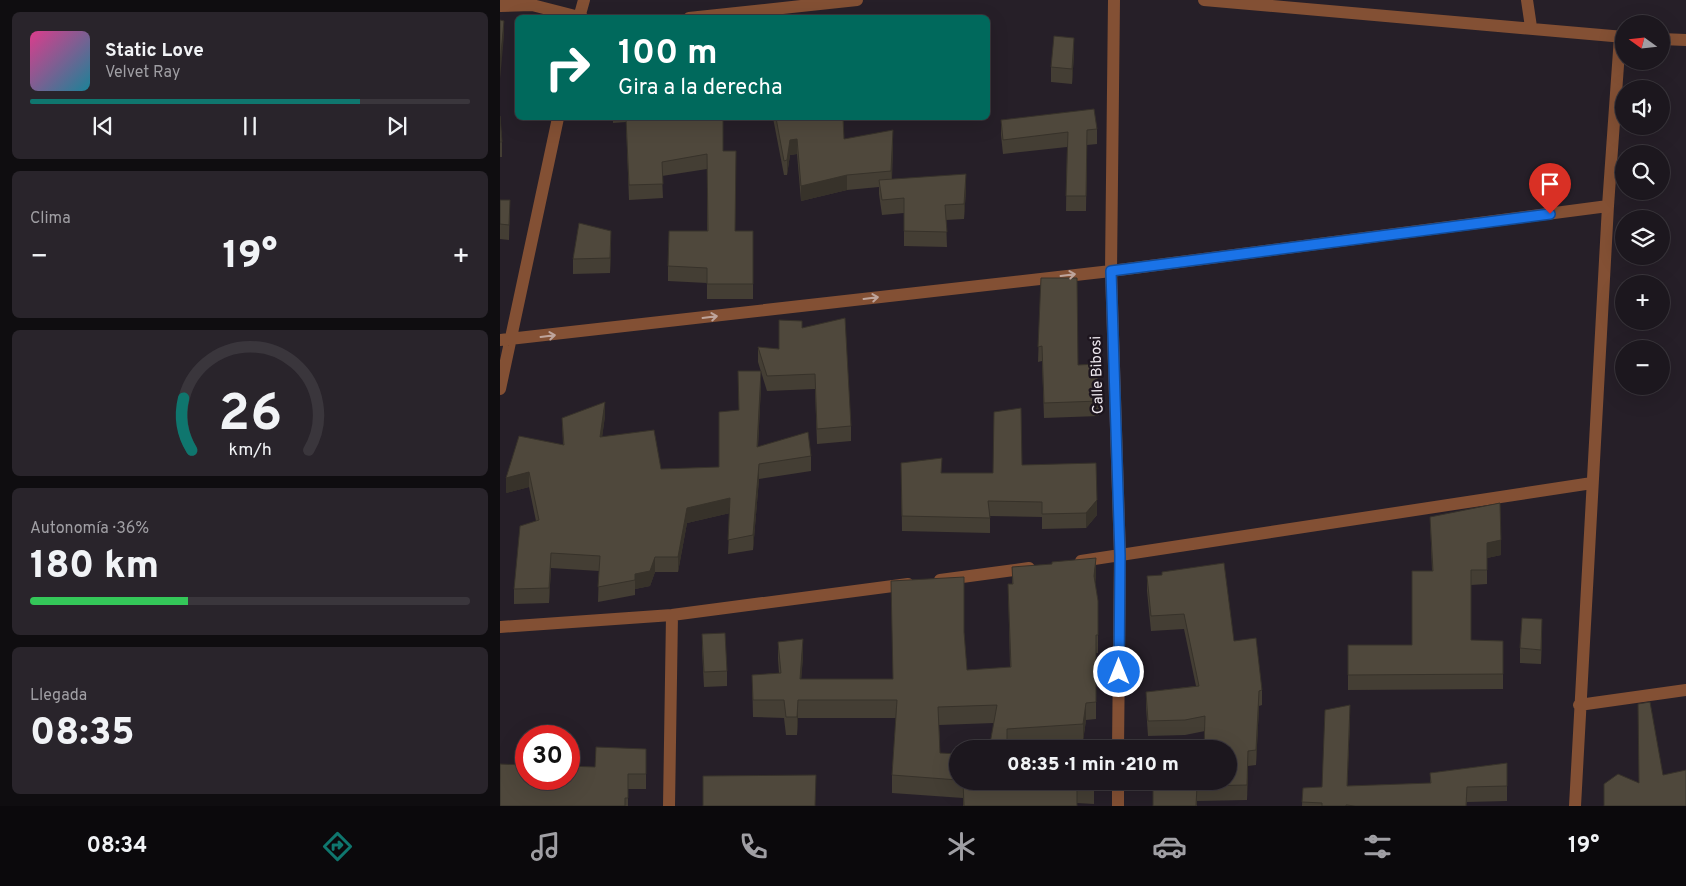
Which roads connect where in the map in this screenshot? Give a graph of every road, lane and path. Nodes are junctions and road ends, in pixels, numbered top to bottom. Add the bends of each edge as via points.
1 (584, 0) edge
2 (857, 0) edge
3 (1114, 0) edge
4 (1204, 0) edge
5 (1527, 0) edge
6 (500, 6) edge
7 (573, 15) edge
8 (581, 15) edge
9 (717, 15) edge
10 (1531, 27) junction
11 (1615, 36) edge
12 (1670, 39) edge
13 (1686, 40) edge
14 (1619, 70) edge
15 (558, 120) edge
16 (1608, 206) junction
17 (1111, 271) junction
18 (506, 340) edge
19 (500, 389) edge
20 (1592, 483) junction
21 (1120, 556) junction
22 (1066, 563) edge
23 (1046, 566) edge
24 (672, 615) junction
25 (500, 627) edge
26 (1686, 690) edge
27 (1579, 704) junction
28 (1118, 740) edge
29 (1118, 790) edge
30 (669, 806) edge
31 (1118, 806) edge
32 (1574, 806) edge

1 - 8 street
2 - 9 street
3 - 17 street, Calle Bibosi
4 - 10 street
5 - 10 street
6 - 7 street via 532,5
10 - 11 street
12 - 13 street
14 - 16 street
15 - 18 street
16 - 17 street
16 - 20 street
18 -> 17 street
17 - 21 street, Calle Bibosi
18 - 19 street
20 - 21 street
20 - 27 street
21 - 22 street
21 - 28 street, Calle Bibosi
23 - 24 street
24 - 25 street
24 - 30 street
26 - 27 street
27 - 32 street
29 - 31 street

